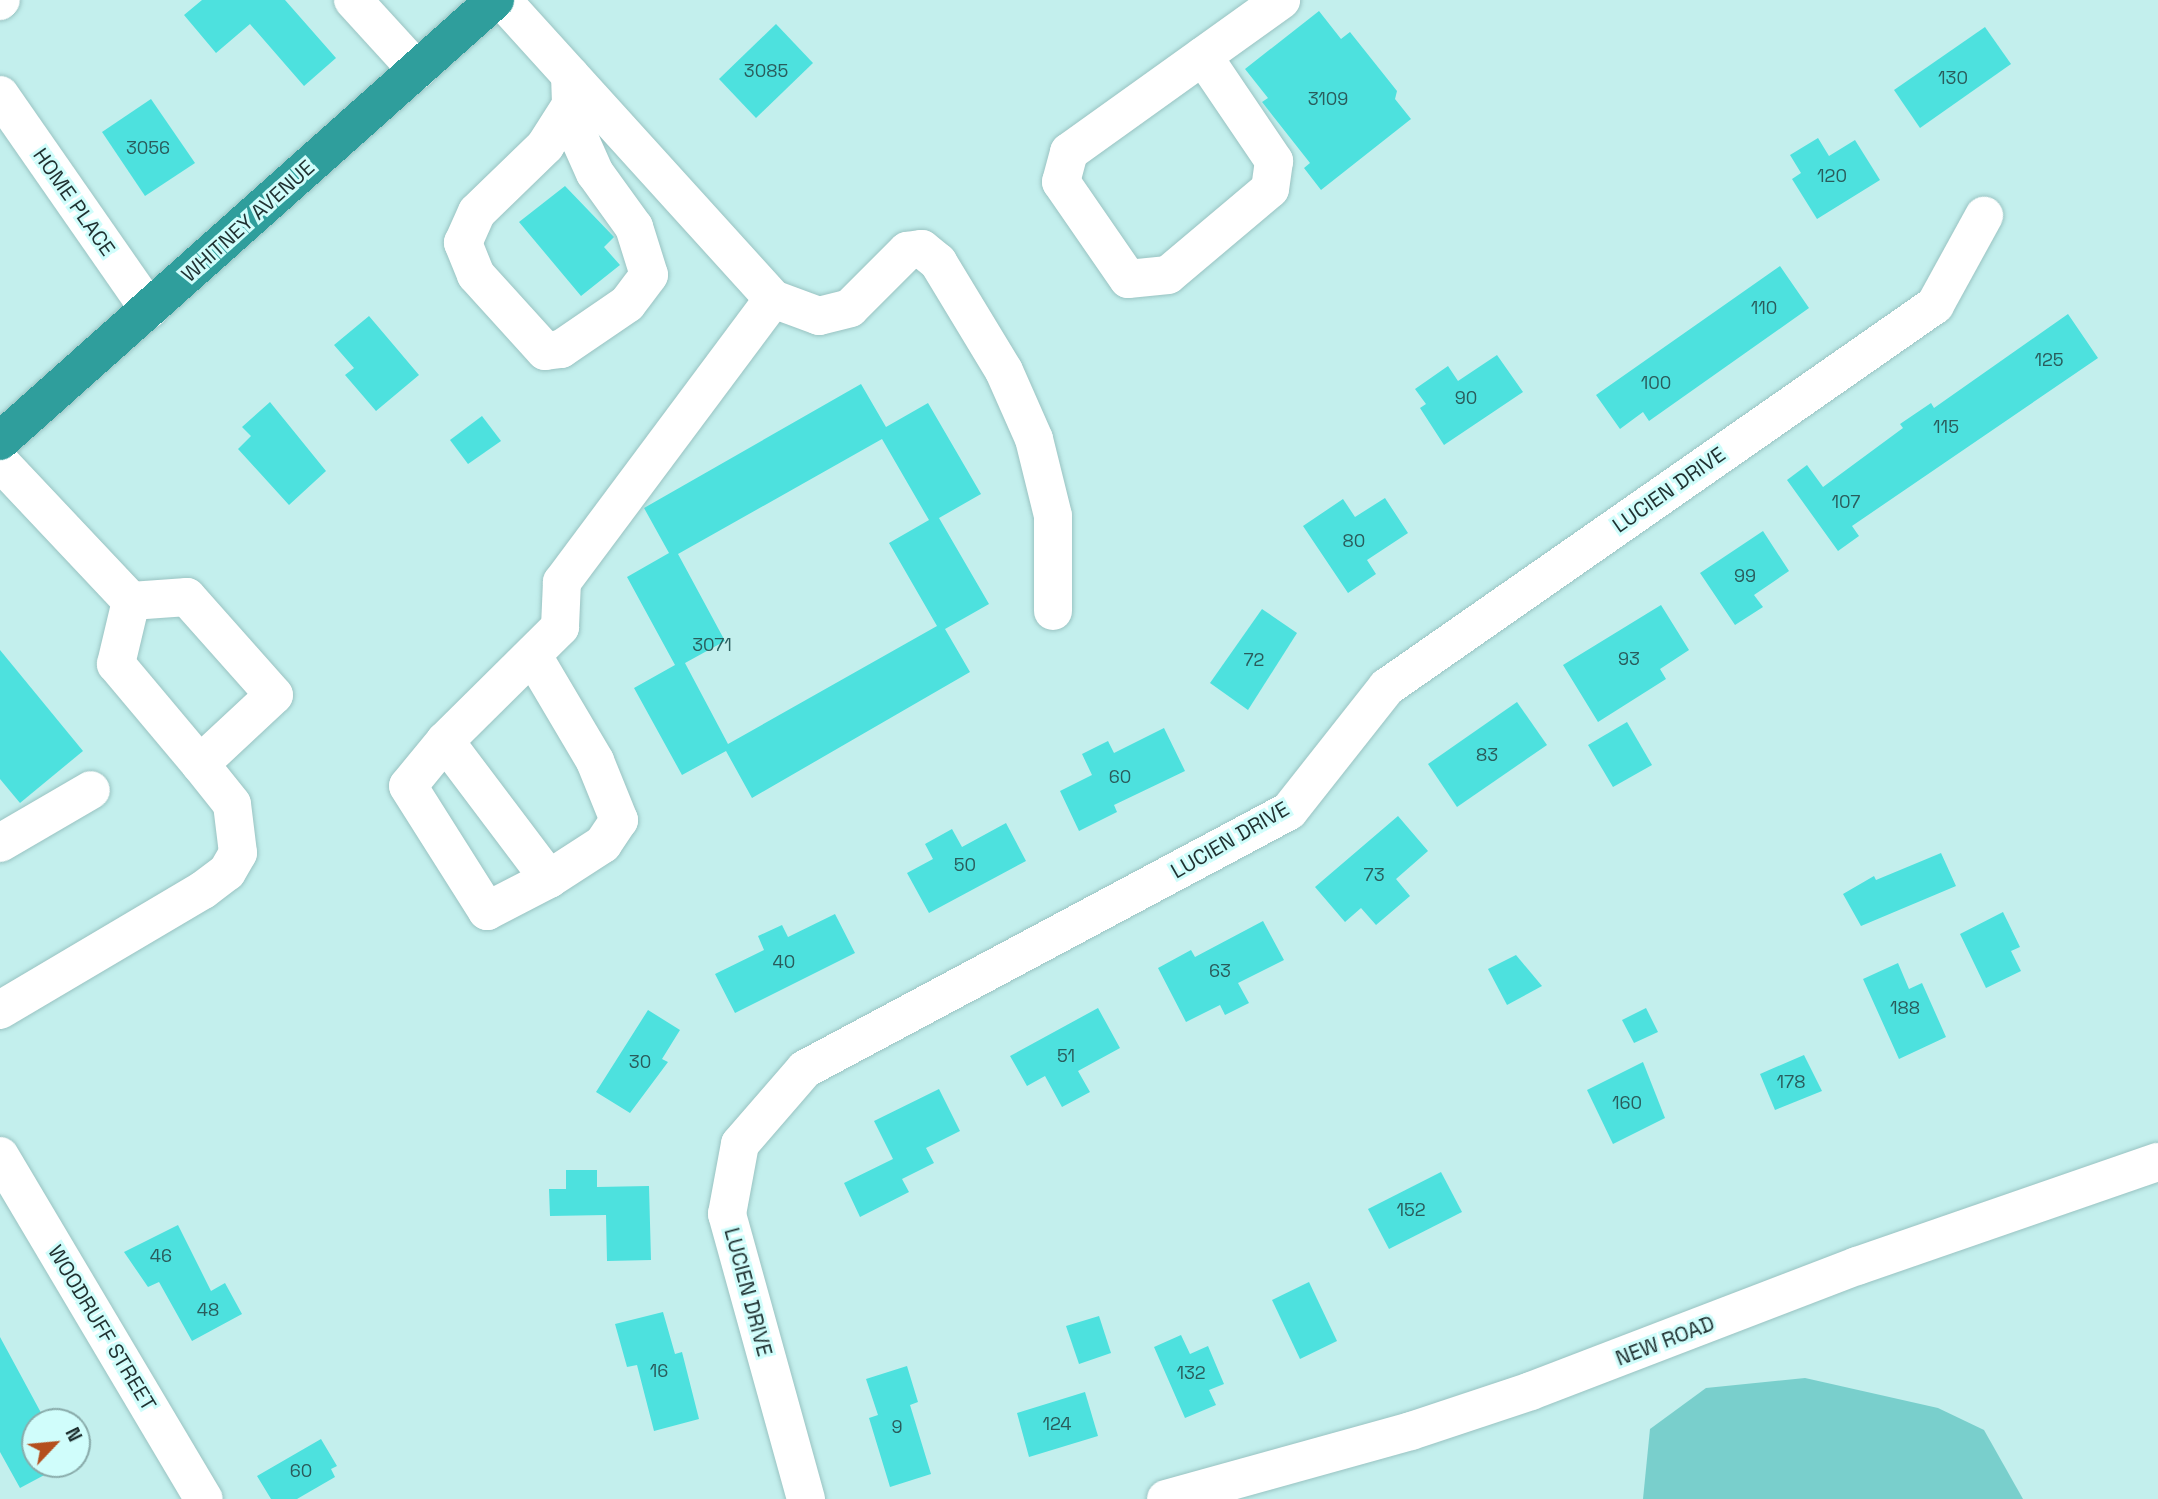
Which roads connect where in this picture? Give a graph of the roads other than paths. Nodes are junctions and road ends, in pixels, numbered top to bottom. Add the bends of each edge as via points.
1 (353, 0) edge
2 (1281, 0) edge
3 (491, 2) edge
4 (1203, 56) junction
5 (417, 70) junction
6 (570, 90) junction
7 (0, 95) edge
8 (1984, 216) dead end
9 (773, 299) junction
10 (149, 309) junction
11 (0, 441) edge
12 (0, 463) edge
13 (131, 601) junction
14 (1054, 611) dead end
15 (533, 656) junction
16 (445, 741) junction
17 (200, 764) junction
18 (91, 790) dead end
19 (0, 843) edge
20 (549, 879) junction
21 (0, 1010) edge
22 (2158, 1162) edge
23 (6, 1179) edge
24 (204, 1499) edge
25 (806, 1499) edge
26 (1166, 1499) edge

1 - 5 street
2 - 4 street
3 - 5 highway, WHITNEY AVENUE
3 - 6 street
4 - 4 street via 1069,152 1061,181 1128,279 1168,275 1270,189 1275,161
5 - 10 highway, WHITNEY AVENUE
6 - 6 street via 545,146 477,212 463,243 476,275 545,351 561,349 627,304 649,275 643,246 595,173
6 - 9 street
7 - 10 street, HOME PLACE
8 - 25 street, LUCIEN DRIVE via 1935,305 1387,687 1289,811 806,1069 740,1144 727,1214
9 - 14 street via 819,316 850,308 907,251 922,249 938,262 1004,371 1034,439 1053,516
9 - 15 street via 562,582 560,628
10 - 11 highway, WHITNEY AVENUE
12 - 13 street
13 - 17 street via 116,664
13 - 17 street via 187,597 274,695
15 - 16 street
15 - 20 street via 595,761 618,820 603,844
16 - 20 street
16 - 20 street via 408,786 487,911
17 - 21 street via 238,819 238,853 227,872
18 - 19 street
22 - 26 street, NEW ROAD via 1893,1253 1531,1391 1398,1435
23 - 24 street, WOODRUFF STREET

